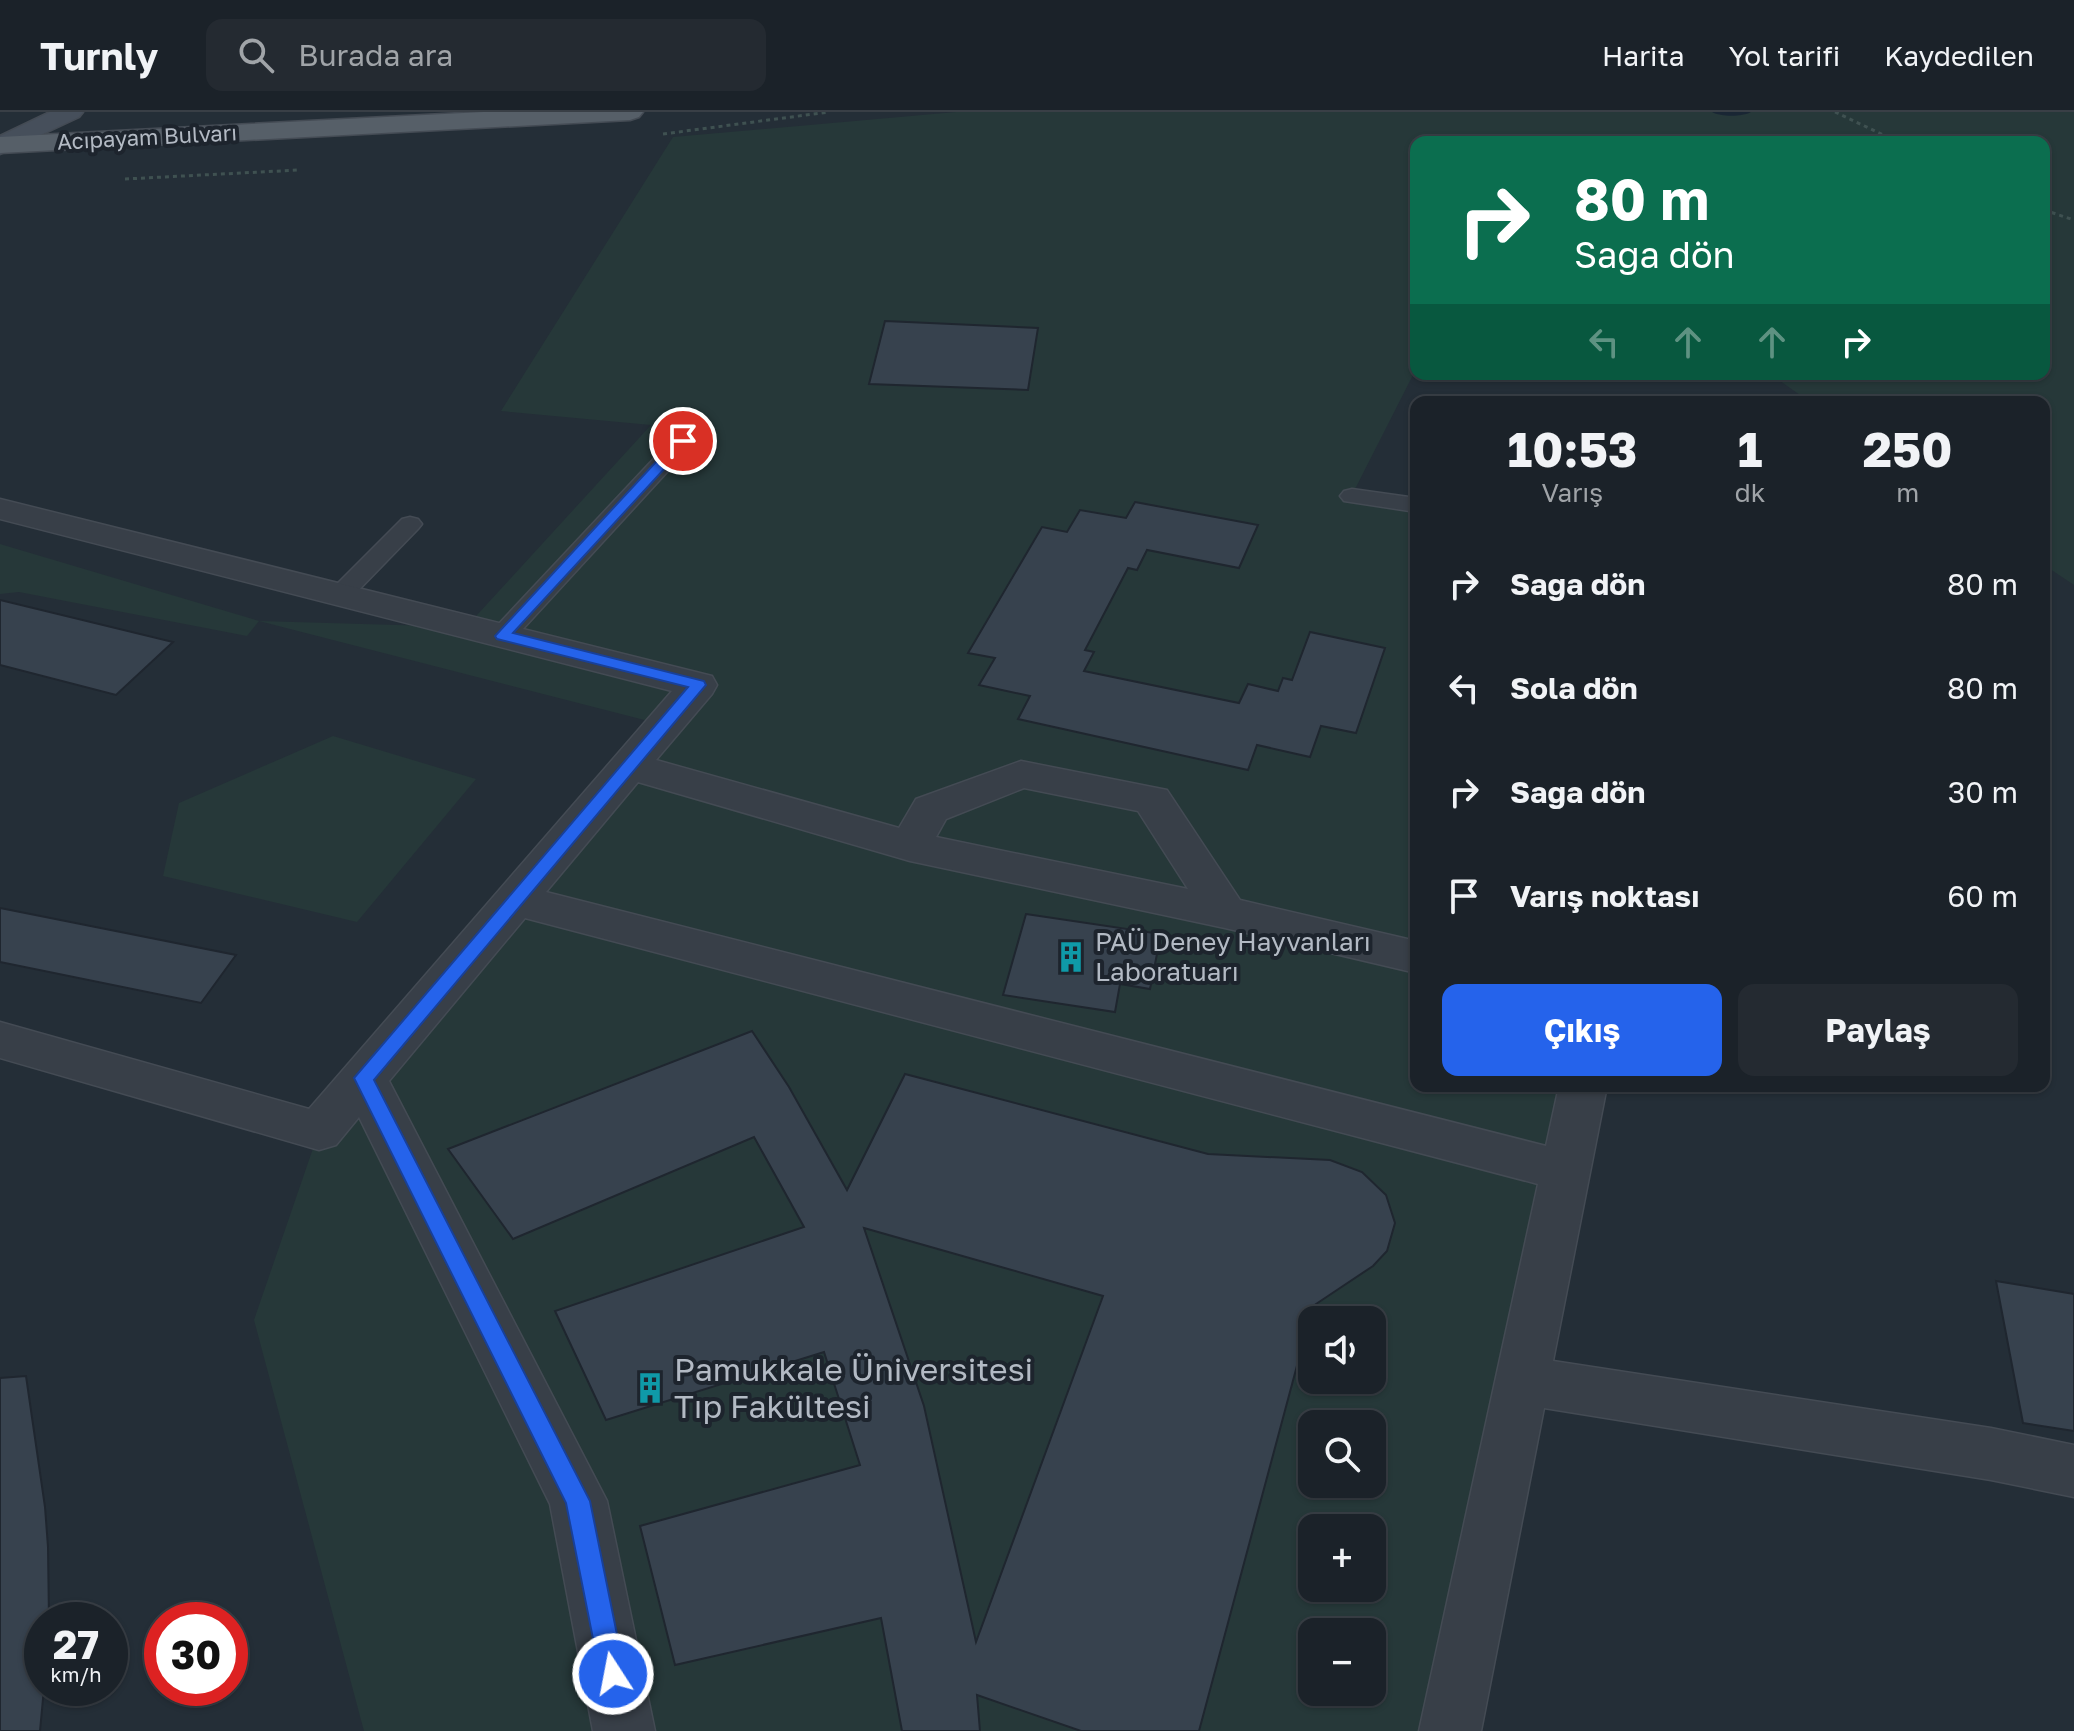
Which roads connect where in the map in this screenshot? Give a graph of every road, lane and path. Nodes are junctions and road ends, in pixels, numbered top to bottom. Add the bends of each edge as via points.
1 (27, 112) edge
2 (70, 112) edge
3 (630, 112) edge
4 (1835, 112) edge
5 (1885, 136) edge
6 (0, 140) edge
7 (2050, 212) edge
8 (2074, 220) edge
9 (683, 441) dead end
10 (1352, 496) dead end
11 (1410, 504) edge
12 (0, 509) edge
13 (410, 524) dead end
14 (341, 594) junction
15 (502, 636) junction
16 (630, 766) junction
17 (910, 846) junction
18 (515, 900) junction
19 (1225, 912) junction
20 (1410, 956) edge
21 (0, 1040) edge
22 (364, 1078) junction
23 (1582, 1092) edge
24 (1566, 1171) junction
25 (1521, 1380) junction
26 (2074, 1471) edge
27 (624, 1731) edge
28 (1450, 1731) edge

1 - 6 main road
2 - 6 main road
3 - 6 main road, Acıpayam Bulvarı
4 - 5 path
7 - 8 path
9 - 15 lane
10 - 11 lane
12 - 14 street
13 - 14 lane
14 - 15 street
15 - 16 street via 698,685
16 - 17 street
16 - 18 street
17 - 19 street
17 - 19 street via 931,809 1021,774 1152,800
18 - 22 street
18 - 24 street
19 - 20 street
21 - 22 street via 319,1131
22 - 27 street via 578,1501
23 - 24 street
24 - 25 street
25 - 26 street
25 - 28 street

